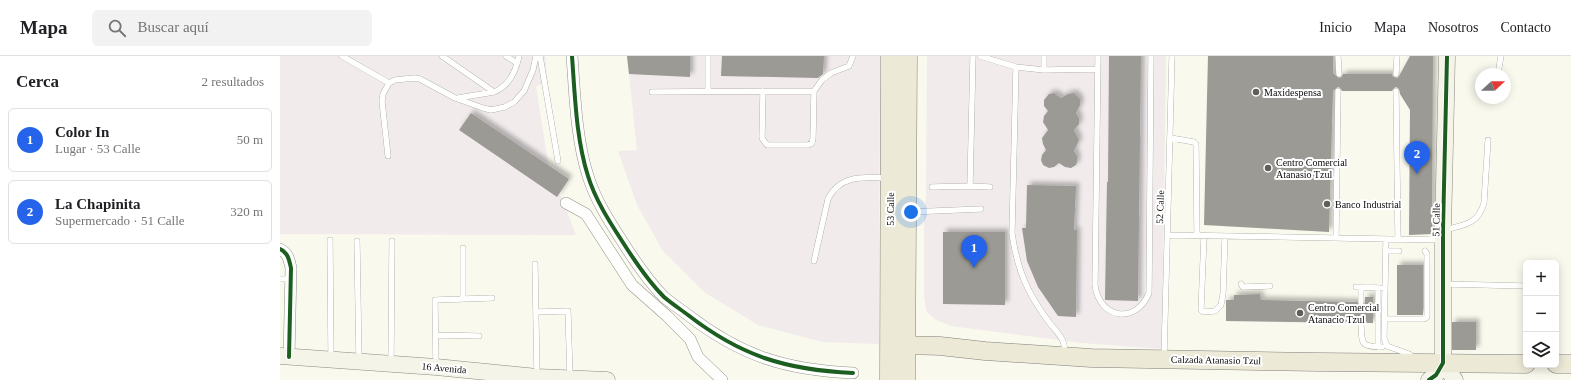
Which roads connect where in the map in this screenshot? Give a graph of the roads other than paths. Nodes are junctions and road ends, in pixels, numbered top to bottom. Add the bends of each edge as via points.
1 (342, 56) edge
2 (442, 56) edge
3 (506, 56) edge
4 (519, 56) edge
5 (536, 56) edge
6 (540, 56) edge
7 (572, 56) edge
8 (708, 56) edge
9 (853, 56) edge
10 (890, 56) edge
11 (908, 56) edge
12 (973, 56) edge
13 (980, 56) edge
14 (1044, 56) edge
15 (1098, 56) edge
16 (1151, 56) edge
17 (1172, 56) edge
18 (1338, 56) edge
19 (1397, 56) edge
20 (1447, 56) edge
21 (1501, 56) edge
22 (518, 63) junction
23 (1016, 67) junction
24 (1500, 68) dead end
25 (1098, 69) junction
26 (1044, 70) junction
27 (1339, 74) dead end
28 (1396, 74) dead end
29 (389, 83) junction
30 (814, 90) junction
31 (763, 91) junction
32 (1338, 91) dead end
33 (1396, 91) dead end
34 (494, 92) junction
35 (652, 92) dead end
36 (708, 92) junction
37 (455, 98) junction
38 (1171, 138) junction
39 (1488, 140) dead end
40 (388, 156) dead end
41 (558, 161) dead end
42 (899, 179) junction
43 (970, 186) junction
44 (932, 187) dead end
45 (990, 187) dead end
46 (566, 202) dead end
47 (981, 209) dead end
48 (907, 212) junction
49 (1168, 235) junction
50 (1197, 235) junction
51 (1443, 235) junction
52 (1204, 236) junction
53 (1225, 236) junction
54 (1336, 238) junction
55 (1386, 239) junction
56 (1398, 239) junction
57 (330, 240) dead end
58 (357, 241) dead end
59 (392, 241) dead end
60 (463, 248) dead end
61 (280, 249) edge
62 (1385, 250) junction
63 (1399, 251) dead end
64 (1425, 251) dead end
65 (814, 261) dead end
66 (535, 264) dead end
67 (285, 279) edge
68 (1443, 283) junction
69 (906, 284) junction
70 (1241, 284) dead end
71 (1270, 286) dead end
72 (1523, 286) edge
73 (1378, 288) junction
74 (1385, 288) junction
75 (492, 298) dead end
76 (463, 299) junction
77 (1361, 302) dead end
78 (536, 312) junction
79 (1384, 318) junction
80 (1361, 323) dead end
81 (436, 335) junction
82 (479, 336) dead end
83 (940, 346) junction
84 (1378, 347) junction
85 (1390, 347) junction
86 (898, 354) junction
87 (1064, 356) junction
88 (284, 357) edge
89 (1164, 359) junction
90 (331, 360) junction
91 (359, 361) junction
92 (1422, 363) junction
93 (1443, 363) junction
94 (392, 364) junction
95 (1523, 364) edge
96 (1559, 364) edge
97 (1571, 364) edge
98 (436, 367) junction
99 (853, 373) dead end
100 (536, 377) junction
101 (570, 378) junction
102 (607, 380) edge
103 (722, 380) edge
104 (889, 380) edge
105 (906, 380) edge
106 (1429, 380) edge
107 (1455, 380) edge

1 - 29 lane
2 - 34 lane
3 - 22 lane
4 - 22 lane
5 - 37 lane via 524,91 510,104 491,110
6 - 41 lane
7 - 99 street via 578,131 588,176 620,238 642,271 664,297 705,329 766,360 807,369
8 - 36 lane
9 - 30 lane via 849,66 831,73
10 - 42 main road, 53 Calle
11 - 42 main road, 53 Calle
12 - 43 lane
13 - 23 lane
14 - 26 lane
15 - 25 lane
16 - 25 lane via 1149,293 1140,308 1123,314 1114,313 1103,306 1096,294 1095,285
17 - 38 lane, 52 Calle
18 - 27 lane
19 - 28 lane
20 - 51 street, 51 Calle
21 - 24 lane
22 - 34 lane via 505,86
23 - 26 lane
23 - 87 lane via 1012,233 1028,292 1063,339 1066,346
25 - 26 lane
29 - 37 lane via 402,78 420,79
29 - 40 lane via 382,101
30 - 31 lane
30 - 31 lane via 813,138 812,143 808,145 767,145 764,142
31 - 36 lane
32 - 54 lane
33 - 56 lane
34 - 37 lane
35 - 36 lane
38 - 49 lane, 52 Calle
38 - 50 lane via 1196,144
39 - 51 lane via 1482,212 1470,224
42 - 48 main road, 53 Calle
42 - 65 lane via 848,180 832,190
42 - 86 main road, 53 Calle
43 - 44 lane
43 - 45 lane
46 - 103 street via 586,214 632,285 690,339 698,357
47 - 48 lane
48 - 69 main road, 53 Calle
49 - 50 lane
49 - 89 lane, 52 Calle
50 - 52 lane
51 - 56 lane
51 - 68 street, 51 Calle
52 - 53 lane
52 - 53 lane via 1201,310 1203,312 1215,311 1223,300
53 - 54 lane
54 - 55 lane
55 - 56 lane
55 - 62 lane
57 - 90 lane
58 - 91 lane
59 - 94 lane
60 - 76 lane
61 - 67 street via 288,256 291,268
62 - 63 lane
62 - 74 lane
64 - 79 lane via 1427,317
66 - 78 lane
67 - 88 street
68 - 72 lane
68 - 93 street, 51 Calle
69 - 83 main road via 917,330
69 - 86 main road, 53 Calle
70 - 71 lane via 1243,287
73 - 74 lane
73 - 77 lane via 1358,287
73 - 84 lane
74 - 79 lane
75 - 76 lane
76 - 81 lane via 435,300
78 - 100 lane
78 - 101 lane via 568,311
79 - 85 lane via 1384,338
80 - 84 lane via 1364,344
81 - 82 lane
81 - 98 lane
83 - 86 main road, Calzada Atanasio Tzul
83 - 87 main road, Calzada Atanasio Tzul
84 - 85 lane
85 - 92 lane via 1409,354
86 - 104 main road
86 - 105 main road
87 - 89 main road, Calzada Atanasio Tzul
88 - 90 street, 16 Avenida
89 - 92 main road, Calzada Atanasio Tzul
90 - 91 street, 16 Avenida
91 - 94 street, 16 Avenida
92 - 93 main road, Calzada Atanasio Tzul
93 - 95 main road, Calzada Atanasio Tzul
93 - 106 street via 1436,375
93 - 107 street
94 - 98 street, 16 Avenida
96 - 97 main road
98 - 100 street, 16 Avenida
100 - 101 street, 16 Avenida
101 - 102 street, 16 Avenida

